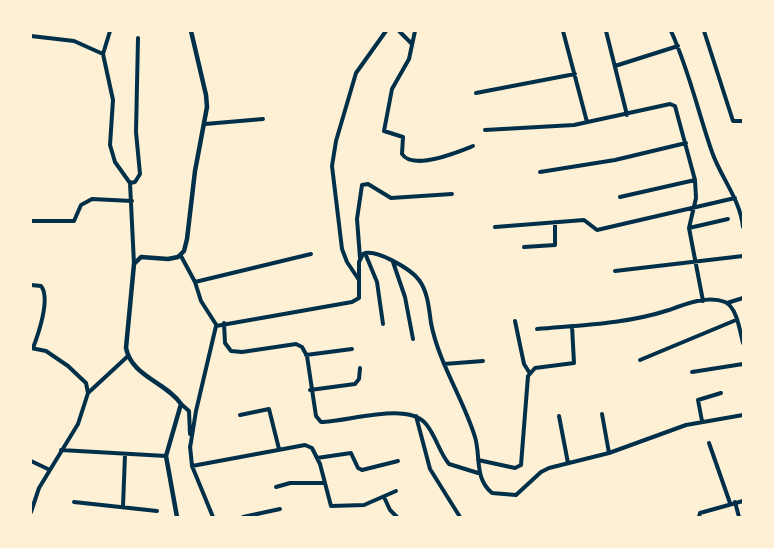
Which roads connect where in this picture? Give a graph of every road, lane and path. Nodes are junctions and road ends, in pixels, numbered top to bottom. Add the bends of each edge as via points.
1 (110, 31) edge
2 (191, 31) edge
3 (386, 31) edge
4 (399, 31) edge
5 (415, 31) edge
6 (563, 31) edge
7 (606, 31) edge
8 (671, 31) edge
9 (704, 31) edge
10 (31, 36) edge
11 (138, 38) dead end
12 (412, 44) junction
13 (678, 46) junction
14 (103, 54) junction
15 (615, 66) junction
16 (574, 74) junction
17 (476, 93) dead end
18 (627, 114) junction
19 (263, 119) dead end
20 (743, 121) edge
21 (587, 122) junction
22 (205, 124) junction
23 (485, 130) dead end
24 (686, 143) junction
25 (473, 146) dead end
26 (540, 172) dead end
27 (695, 180) junction
28 (130, 183) junction
29 (452, 194) dead end
30 (620, 197) dead end
31 (735, 198) junction
32 (132, 201) junction
33 (693, 207) junction
34 (728, 219) dead end
35 (31, 221) edge
36 (555, 222) junction
37 (496, 226) dead end
38 (743, 227) edge
39 (689, 228) junction
40 (524, 247) dead end
41 (365, 253) junction
42 (312, 254) dead end
43 (181, 256) junction
44 (743, 256) edge
45 (360, 258) junction
46 (393, 262) junction
47 (695, 262) junction
48 (134, 264) junction
49 (615, 271) dead end
50 (359, 280) junction
51 (195, 282) junction
52 (31, 285) edge
53 (743, 298) edge
54 (703, 301) junction
55 (728, 303) junction
56 (736, 320) junction
57 (515, 321) dead end
58 (224, 323) junction
59 (383, 324) dead end
60 (217, 326) junction
61 (572, 326) junction
62 (537, 329) dead end
63 (413, 339) dead end
64 (743, 343) edge
65 (32, 348) edge
66 (352, 349) dead end
67 (306, 355) junction
68 (128, 356) junction
69 (640, 360) dead end
70 (483, 361) dead end
71 (444, 364) junction
72 (743, 364) edge
73 (360, 368) dead end
74 (529, 372) junction
75 (692, 372) dead end
76 (310, 390) junction
77 (88, 393) junction
78 (721, 393) dead end
79 (181, 404) junction
80 (602, 414) dead end
81 (240, 415) dead end
82 (416, 416) junction
83 (560, 416) dead end
84 (743, 416) edge
85 (702, 421) junction
86 (709, 443) dead end
87 (190, 448) junction
88 (279, 449) junction
89 (62, 450) junction
90 (609, 453) junction
91 (125, 456) junction
92 (166, 456) junction
93 (317, 458) junction
94 (478, 460) junction
95 (31, 461) edge
96 (398, 461) dead end
97 (568, 463) junction
98 (192, 466) junction
99 (50, 470) junction
100 (478, 473) junction
101 (324, 483) junction
102 (276, 487) dead end
103 (396, 491) dead end
104 (384, 497) junction
105 (743, 501) edge
106 (74, 502) dead end
107 (736, 502) junction
108 (730, 503) junction
109 (123, 506) junction
110 (280, 509) dead end
111 (157, 511) dead end
112 (31, 512) edge
113 (177, 517) edge
114 (213, 517) edge
115 (243, 517) edge
116 (397, 517) edge
117 (460, 517) edge
118 (700, 517) edge
119 (739, 517) edge

1 - 14 street
2 - 22 street via 206,95
3 - 50 street via 356,73 332,166 342,249
4 - 12 street
5 - 12 street
6 - 16 street
7 - 15 street
8 - 13 street
9 - 20 street via 732,121
10 - 14 street via 74,41
11 - 28 street via 136,132 140,174 135,182
12 - 25 street via 409,59 392,89 384,131 403,138 402,154 406,158 435,160
13 - 15 street
13 - 31 street via 712,152
14 - 28 street via 113,100 110,145 115,162
15 - 18 street
16 - 17 street
16 - 21 street
18 - 21 street
18 - 24 street via 673,105
19 - 22 street
21 - 23 street via 558,127
22 - 43 street via 195,171 187,239
24 - 26 street via 615,160
24 - 27 street
27 - 30 street
27 - 33 street
28 - 32 street
29 - 45 street via 391,198 368,184 362,185 357,218
31 - 33 street
31 - 38 street via 741,210
32 - 35 street via 92,199 81,206 74,221
32 - 48 street
33 - 36 street via 597,230 584,220
33 - 39 street
34 - 39 street
36 - 37 street
36 - 40 street via 556,244
39 - 47 street
41 - 45 street
41 - 46 street via 376,253
41 - 59 street via 377,282
42 - 51 street
43 - 48 street via 168,259 141,257
43 - 51 street
44 - 47 street
45 - 50 street
46 - 63 street via 405,297
46 - 71 street via 420,281
47 - 49 street
47 - 54 street
48 - 68 street via 126,348
50 - 58 street via 359,298 352,302
51 - 60 street via 201,301
52 - 65 street via 41,286 44,293 41,326
53 - 55 street
54 - 55 street
54 - 61 street via 628,321
55 - 56 street
56 - 64 street
56 - 69 street
57 - 74 street
58 - 60 street
58 - 67 street via 225,343 231,351 296,344 302,346
60 - 87 street via 200,391
61 - 62 street
61 - 74 street via 574,363 535,368
65 - 77 street via 46,351 68,366 86,383
66 - 67 street
67 - 76 street
68 - 77 street
68 - 79 street via 141,373
70 - 71 street
71 - 94 street via 475,436
72 - 75 street
73 - 76 street via 355,384
74 - 94 street via 521,465 515,468
76 - 82 street via 316,416 321,422 402,413
77 - 89 street via 78,424
78 - 85 street via 698,400
79 - 87 street via 190,415
79 - 92 street
80 - 90 street
81 - 88 street via 269,409
82 - 100 street via 426,424 449,464
82 - 117 street via 430,468
83 - 97 street
84 - 85 street
85 - 90 street
86 - 108 street
87 - 98 street
88 - 93 street via 309,446
88 - 98 street
89 - 91 street
89 - 99 street
90 - 97 street
91 - 92 street
91 - 109 street
92 - 113 street
93 - 96 street via 351,453 362,470
93 - 101 street
94 - 100 street
95 - 99 street
97 - 100 street via 541,472 516,495 509,496 492,493
98 - 114 street
99 - 112 street via 39,488
101 - 102 street via 290,483
101 - 104 street via 329,503 334,507 364,505
103 - 104 street
104 - 116 street
105 - 107 street
106 - 109 street
107 - 108 street
107 - 119 street
108 - 118 street via 700,513
109 - 111 street
110 - 115 street

